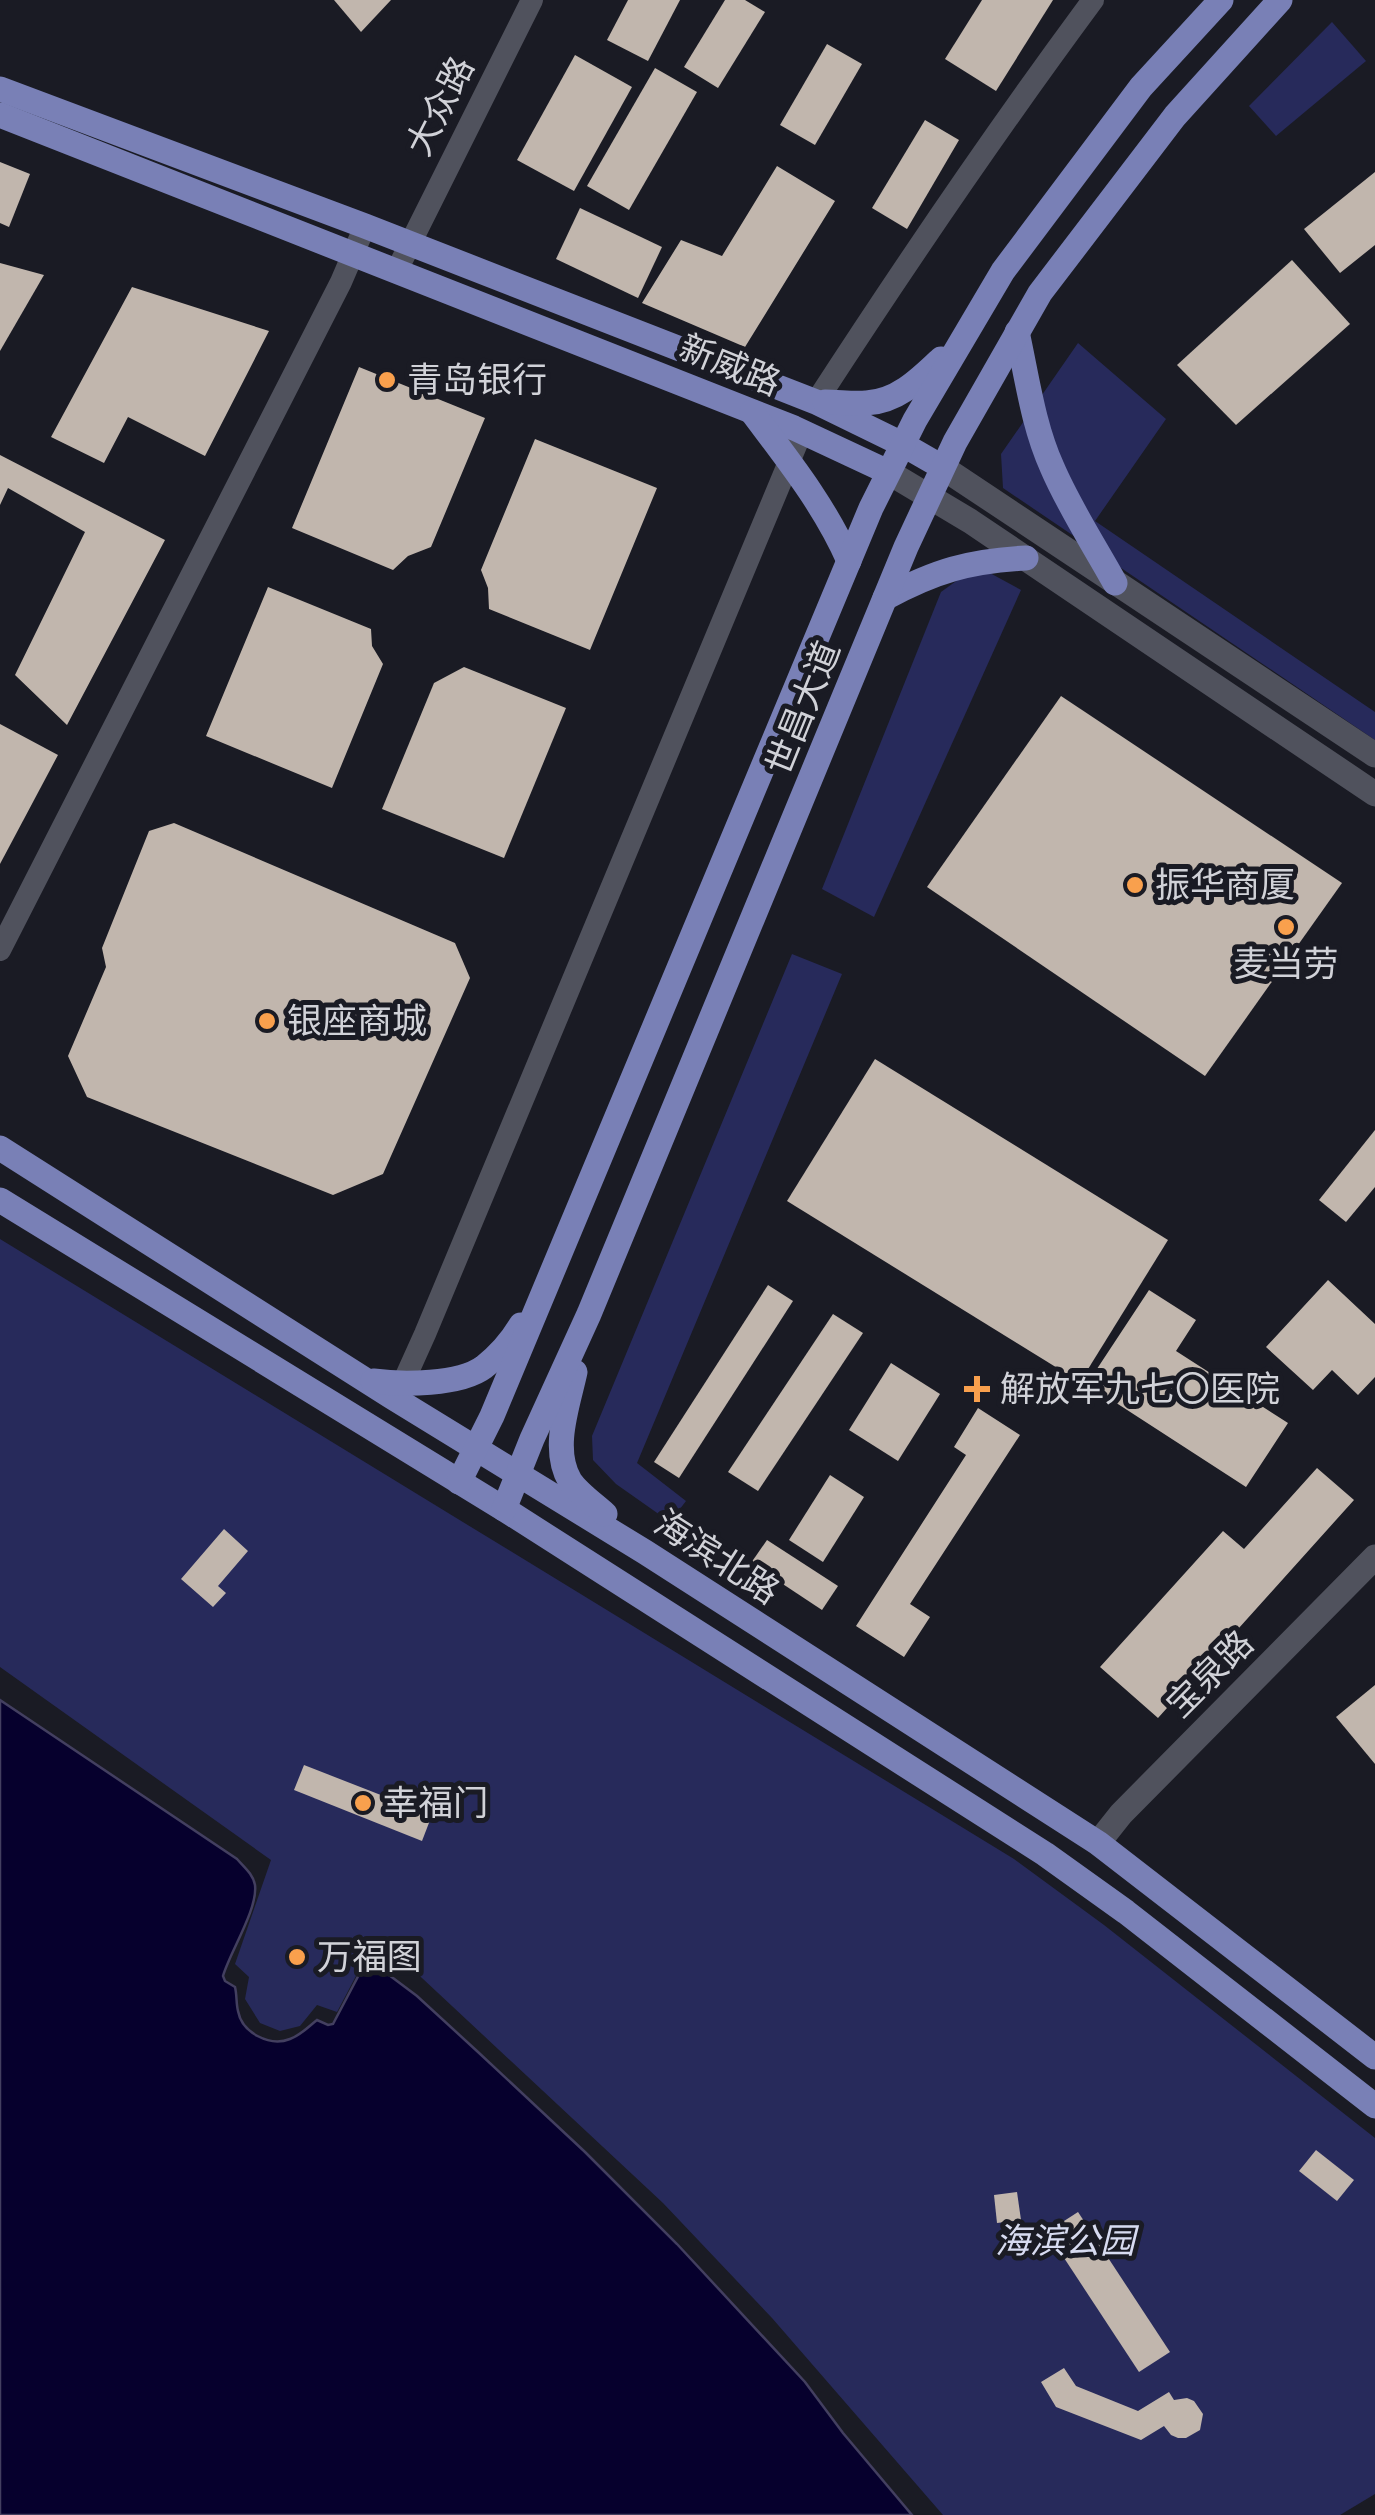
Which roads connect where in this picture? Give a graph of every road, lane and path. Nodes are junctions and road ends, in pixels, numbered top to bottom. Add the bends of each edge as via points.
1 (532, 0) edge
2 (1093, 0) edge
3 (1222, 0) edge
4 (1280, 0) edge
5 (0, 89) edge
6 (0, 115) edge
7 (365, 226) junction
8 (410, 244) junction
9 (353, 253) junction
10 (397, 270) junction
11 (1018, 332) junction
12 (963, 339) junction
13 (816, 402) junction
14 (752, 412) junction
15 (802, 432) junction
16 (902, 444) junction
17 (790, 462) junction
18 (942, 467) junction
19 (888, 472) junction
20 (929, 496) junction
21 (1026, 558) junction
22 (849, 561) junction
23 (1115, 583) junction
24 (885, 598) junction
25 (1375, 756) edge
26 (1375, 794) edge
27 (0, 950) edge
28 (0, 1148) edge
29 (0, 1200) edge
30 (548, 1282) junction
31 (589, 1314) junction
32 (397, 1391) junction
33 (476, 1449) junction
34 (518, 1473) junction
35 (460, 1482) junction
36 (504, 1508) junction
37 (645, 1552) junction
38 (1375, 1558) edge
39 (1098, 1843) junction
40 (1375, 2057) edge
41 (1375, 2106) edge

1 - 8 street, 大众路
2 - 13 street
3 - 12 main road, 世昌大道 via 1141,87 1003,271
4 - 11 main road, 世昌大道 via 1175,116 1040,293
5 - 7 main road, 新威路
6 - 9 main road, 新威路
7 - 8 main road, 新威路
7 - 9 street
8 - 10 street, 大众路
8 - 13 main road, 新威路
9 - 10 main road, 新威路
9 - 27 street
10 - 14 main road, 新威路
11 - 18 main road, 世昌大道
11 - 23 main road via 1052,468
12 - 13 main road via 906,390 868,404
12 - 16 main road, 世昌大道
13 - 16 main road, 新威路
14 - 15 main road, 新威路
14 - 17 main road
15 - 17 street
15 - 19 main road, 新威路
16 - 18 main road, 新威路
16 - 19 main road, 世昌大道
17 - 22 main road
17 - 32 street
18 - 20 main road, 世昌大道
18 - 23 main road, 新威路
19 - 20 main road, 新威路
19 - 22 main road, 世昌大道
20 - 21 main road, 新威路
20 - 24 main road, 世昌大道
21 - 24 main road via 951,568
21 - 26 main road, 新威路
22 - 30 main road, 世昌大道
23 - 25 main road, 新威路
24 - 31 main road, 世昌大道
28 - 32 main road via 364,1379
29 - 35 main road, 海滨北路
30 - 32 main road via 513,1338 481,1370
30 - 33 main road, 世昌大道
31 - 34 main road, 世昌大道
31 - 37 main road via 562,1459 571,1482
32 - 33 main road, 海滨北路
33 - 34 main road, 海滨北路
33 - 35 main road, 世昌大道
34 - 36 main road, 世昌大道
34 - 37 main road, 海滨北路
35 - 36 main road, 海滨北路
36 - 41 main road, 海滨北路 via 1056,1861
37 - 39 main road, 海滨北路
38 - 39 main road, 宝泉路
39 - 40 main road, 海滨北路

